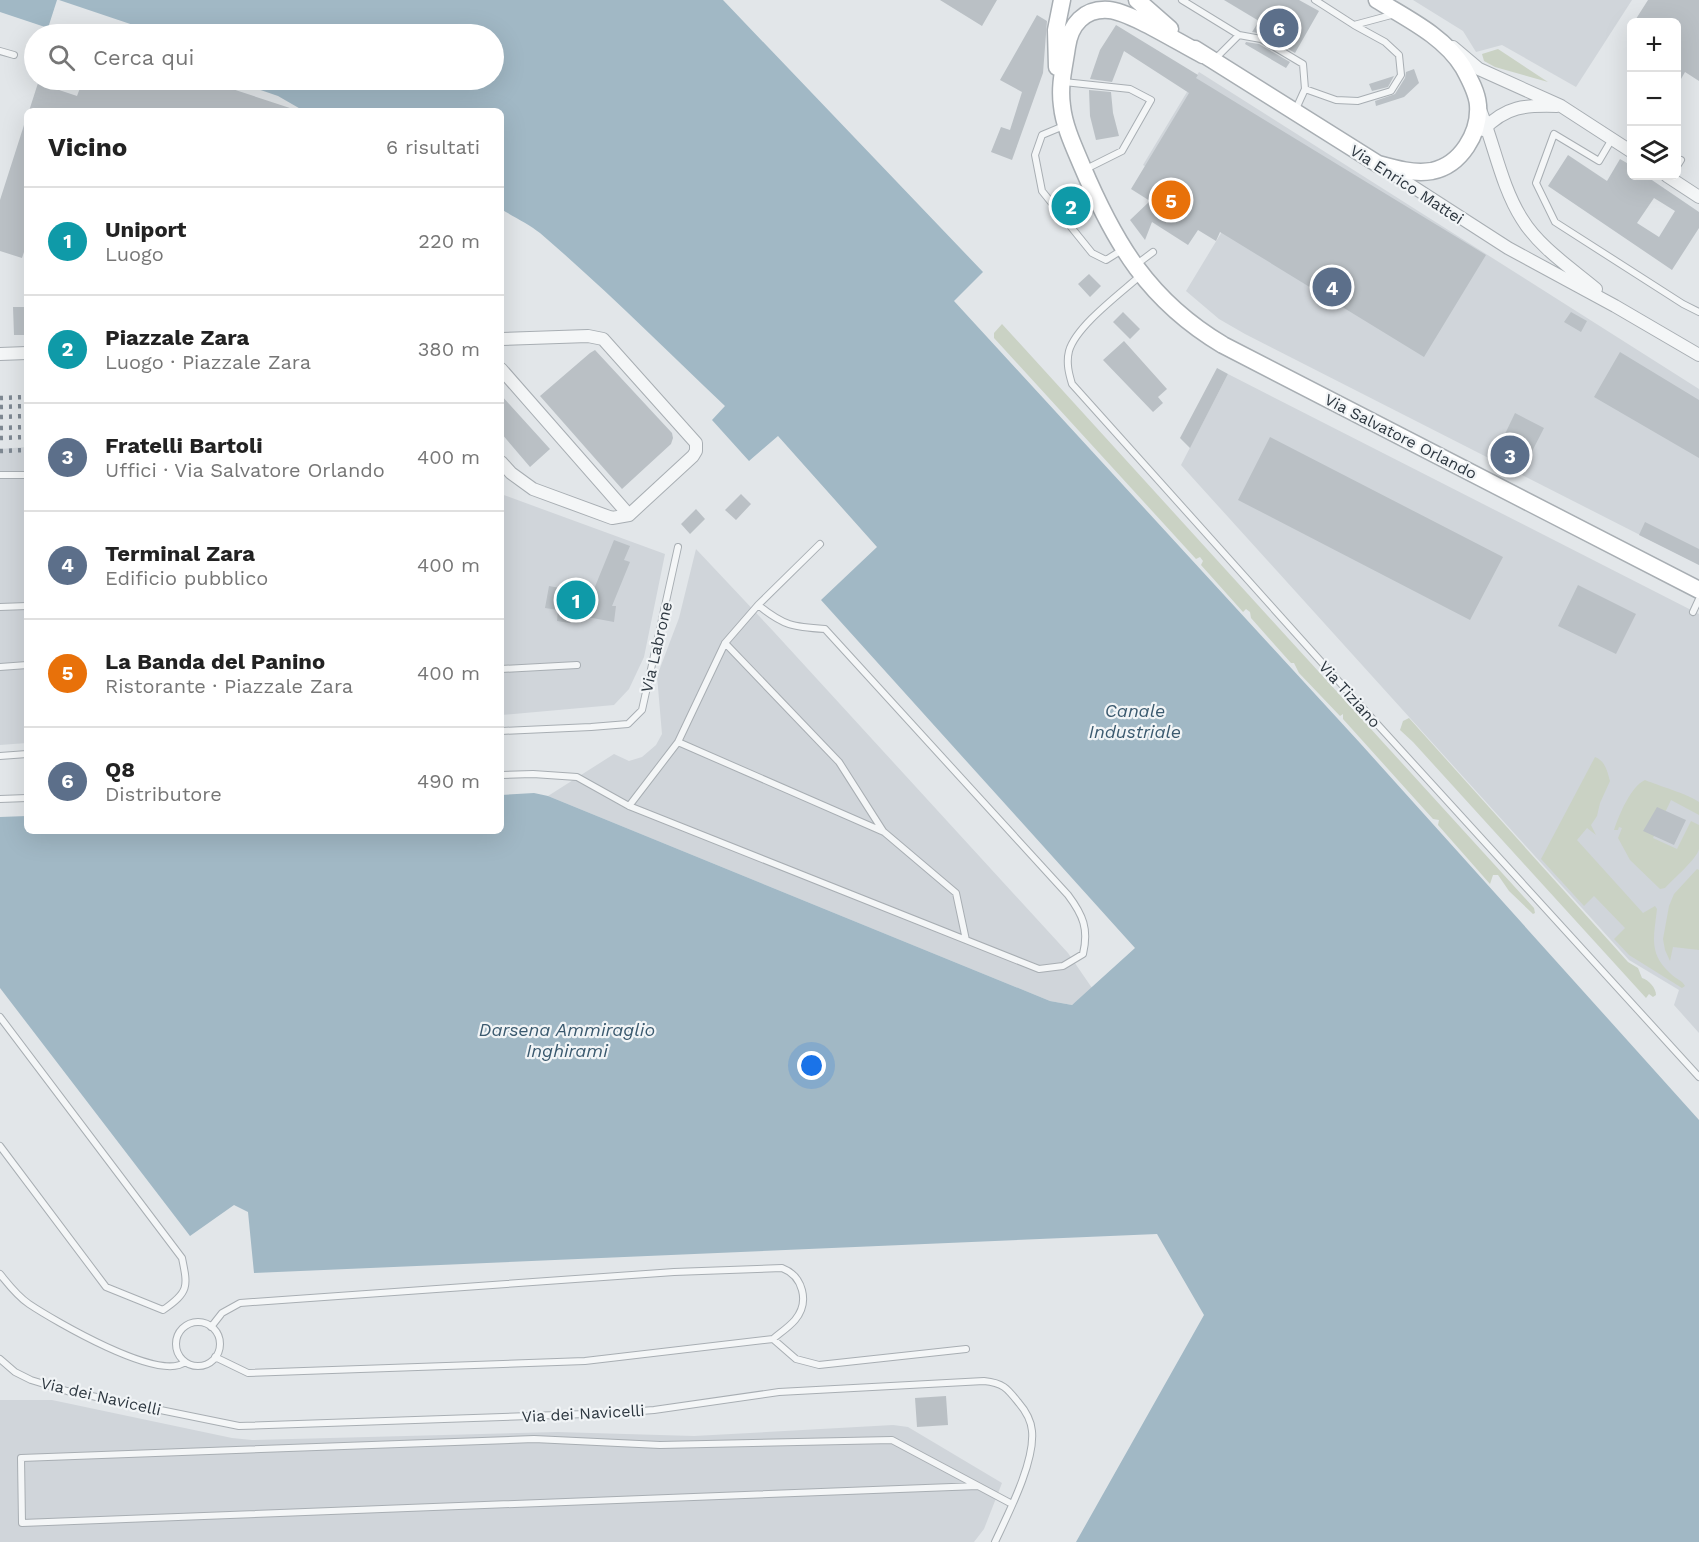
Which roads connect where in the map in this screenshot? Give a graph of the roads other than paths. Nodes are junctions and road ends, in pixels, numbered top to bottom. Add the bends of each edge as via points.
1 (1062, 0) edge
2 (1124, 0) edge
3 (1137, 0) edge
4 (1182, 0) edge
5 (1315, 0) edge
6 (1377, 0) edge
7 (1398, 13) junction
8 (1161, 23) junction
9 (1354, 25) junction
10 (1430, 33) junction
11 (1239, 35) junction
12 (0, 51) edge
13 (14, 55) dead end
14 (1208, 58) junction
15 (1061, 80) junction
16 (1305, 89) junction
17 (1478, 104) junction
18 (1561, 106) junction
19 (1294, 113) junction
20 (1066, 125) junction
21 (1487, 126) junction
22 (1612, 139) junction
23 (1466, 147) junction
24 (1627, 149) edge
25 (1378, 164) junction
26 (1084, 170) junction
27 (1679, 180) edge
28 (1699, 197) edge
29 (1124, 248) junction
30 (1154, 252) dead end
31 (1138, 270) junction
32 (1615, 306) junction
33 (1699, 312) edge
34 (504, 339) edge
35 (24, 353) edge
36 (0, 354) edge
37 (1699, 355) edge
38 (504, 372) edge
39 (504, 465) edge
40 (0, 475) edge
41 (24, 475) edge
42 (629, 515) junction
43 (820, 544) dead end
44 (678, 547) dead end
45 (1699, 590) edge
46 (1699, 600) edge
47 (758, 605) junction
48 (24, 606) edge
49 (0, 607) edge
50 (1693, 612) dead end
51 (725, 643) junction
52 (24, 665) edge
53 (577, 665) dead end
54 (0, 667) edge
55 (504, 669) edge
56 (504, 731) edge
57 (678, 742) junction
58 (24, 754) edge
59 (0, 756) edge
60 (504, 775) edge
61 (24, 798) edge
62 (0, 799) edge
63 (629, 806) junction
64 (884, 832) junction
65 (966, 940) junction
66 (0, 1017) edge
67 (1699, 1077) edge
68 (0, 1146) edge
69 (0, 1274) edge
70 (211, 1327) junction
71 (773, 1339) junction
72 (966, 1349) dead end
73 (215, 1357) junction
74 (0, 1359) edge
75 (185, 1362) junction
76 (978, 1486) junction
77 (1012, 1504) junction
78 (995, 1542) edge

1 - 15 main road via 1055,44
2 - 8 main road, Via Enrico Mattei
3 - 8 main road, Via Enrico Mattei
4 - 11 lane
5 - 9 lane
6 - 7 main road
7 - 9 lane
7 - 10 main road
8 - 14 main road, Via Enrico Mattei
9 - 16 lane via 1385,42 1399,55 1401,75 1391,91 1358,101 1336,100
10 - 17 main road via 1462,65
10 - 18 street via 1460,51 1479,69
11 - 14 lane
11 - 16 lane via 1262,39 1303,64
12 - 13 lane
14 - 15 main road, Via Enrico Mattei via 1127,15 1100,11 1074,24
14 - 19 main road, Via Enrico Mattei
15 - 20 main road, Via Salvatore Orlando
15 - 26 lane via 1130,89 1151,100 1122,151
16 - 19 lane
17 - 21 street, Via Enrico Mattei
17 - 23 main road via 1476,125
18 - 21 street via 1520,107
18 - 22 street
19 - 25 main road, Via Enrico Mattei
20 - 26 main road, Via Salvatore Orlando
20 - 29 lane via 1042,135 1035,155 1042,191 1092,253 1106,260
21 - 23 street
21 - 32 street, Via Enrico Mattei via 1523,221
22 - 24 street
22 - 33 lane via 1599,161 1554,134 1536,183 1555,222
23 - 25 main road via 1450,163 1433,171
25 - 32 street, Via Enrico Mattei via 1508,248
26 - 29 main road, Via Salvatore Orlando
27 - 28 street
29 - 31 main road, Via Salvatore Orlando
30 - 31 lane, Via Tiziano
31 - 45 main road, Via Salvatore Orlando via 1171,308 1223,345
31 - 67 lane, Via Tiziano via 1074,340 1068,371 1072,384
32 - 37 street, Via Enrico Mattei
34 - 42 street via 603,339 696,443 693,456
35 - 36 street
38 - 42 street
39 - 42 street via 533,489 612,518
40 - 41 lane
43 - 47 lane
44 - 56 lane, Via Labrone via 642,710 628,724
46 - 50 lane
47 - 51 lane
47 - 65 lane via 793,627 825,629 1068,895 1081,913 1087,940 1083,954 1063,966 1040,969
48 - 49 lane
51 - 57 lane
51 - 64 lane via 838,762
52 - 54 lane
53 - 55 lane
57 - 63 lane
57 - 64 lane
58 - 59 lane
60 - 63 lane via 577,777
61 - 62 lane
63 - 65 lane
64 - 65 lane via 956,893
66 - 68 lane via 182,1258 187,1284 182,1296 163,1310 106,1287
69 - 75 lane via 28,1303 78,1334 136,1360 169,1366
70 - 71 lane via 222,1313 240,1303 782,1268 793,1272 800,1281 802,1309 795,1321
70 - 73 lane via 219,1341
70 - 75 lane via 196,1322 181,1329 176,1347
71 - 72 lane via 796,1359 819,1365
71 - 73 lane via 585,1361 249,1373
73 - 75 lane via 201,1366
74 - 77 lane, Via dei Navicelli via 31,1380 239,1426 615,1413 779,1392 984,1381 1007,1388 1024,1409 1032,1431 1026,1467
76 - 76 lane via 892,1440 660,1445 534,1439 21,1458 22,1523
76 - 77 lane
77 - 78 lane, Via dei Navicelli

